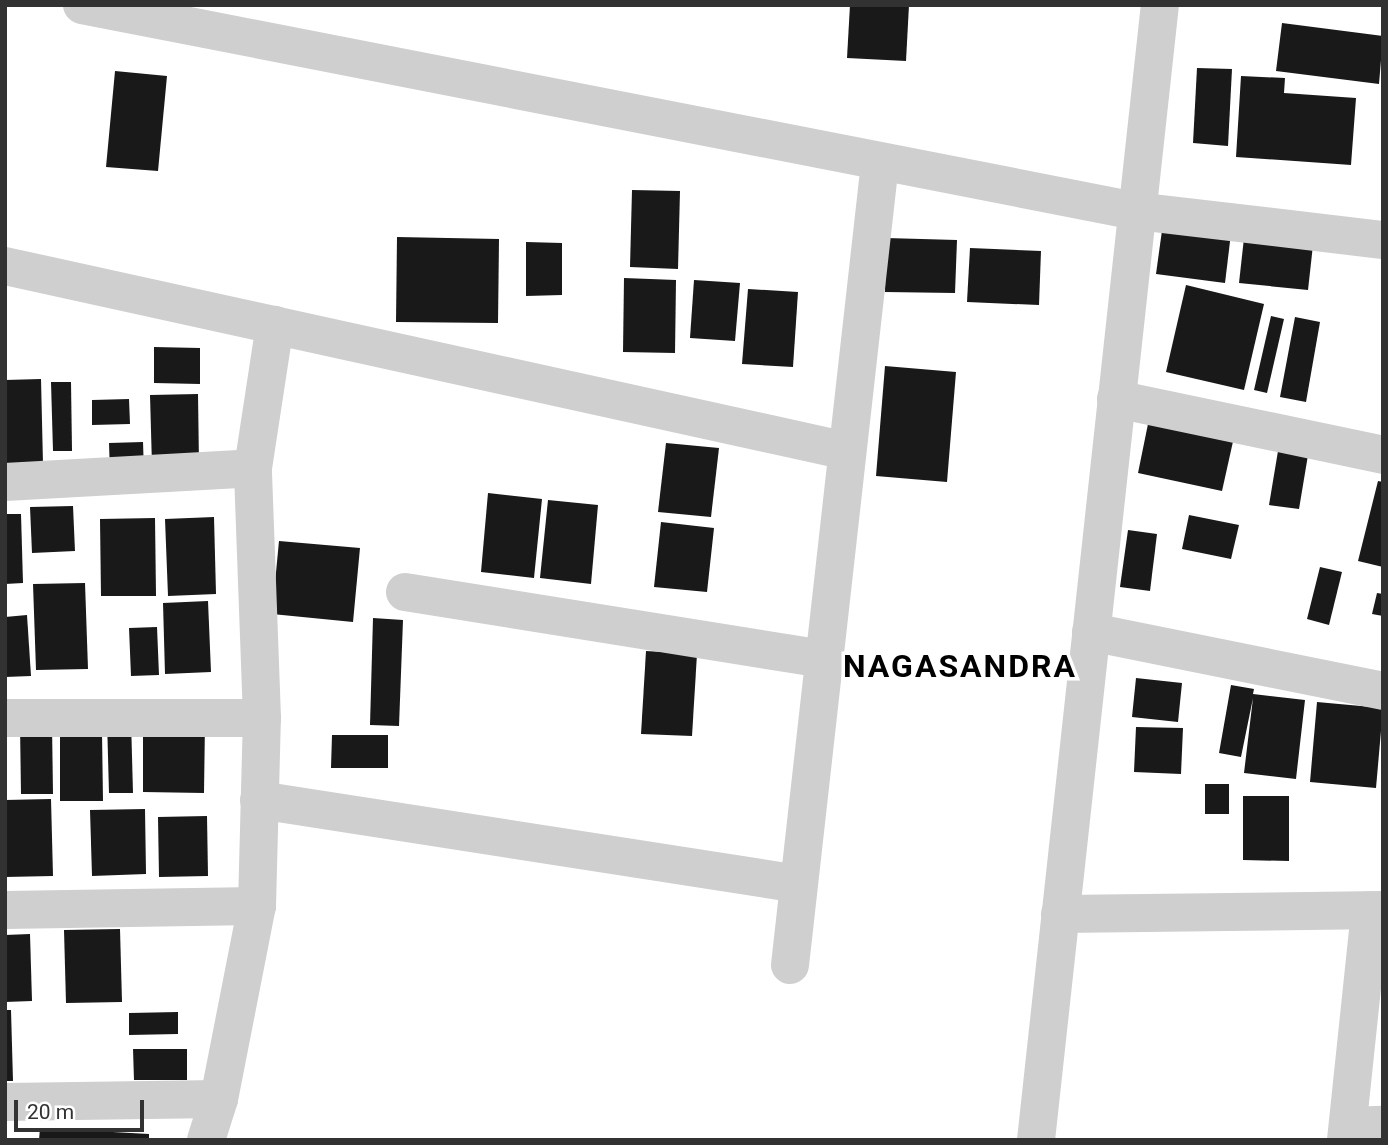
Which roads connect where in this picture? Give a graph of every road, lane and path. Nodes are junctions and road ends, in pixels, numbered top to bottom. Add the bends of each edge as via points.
1 (82, 5) edge
2 (1160, 5) edge
3 (880, 163) junction
4 (1136, 211) junction
5 (1383, 240) edge
6 (5, 266) edge
7 (275, 325) junction
8 (1116, 399) junction
9 (848, 451) junction
10 (1383, 455) edge
11 (253, 468) junction
12 (5, 482) edge
13 (405, 592) dead end
14 (1091, 632) junction
15 (824, 659) junction
16 (1383, 691) edge
17 (5, 718) edge
18 (262, 718) junction
19 (260, 800) junction
20 (799, 884) junction
21 (257, 906) junction
22 (1376, 910) edge
23 (5, 911) edge
24 (1060, 914) junction
25 (790, 965) dead end
26 (219, 1099) junction
27 (5, 1102) edge
28 (1359, 1130) edge
29 (206, 1140) edge
30 (1036, 1140) edge

1 - 3 street
2 - 4 street
3 - 4 street
3 - 9 street
4 - 5 street
4 - 8 street
6 - 7 street
7 - 9 street
7 - 11 street
8 - 10 street
8 - 14 street
9 - 15 street
11 - 12 street
11 - 18 street
13 - 15 street
14 - 16 street
14 - 24 street
15 - 20 street
17 - 18 street
18 - 19 street
19 - 20 street
19 - 21 street
20 - 25 street
21 - 23 street
21 - 26 street
22 - 24 street
22 - 28 street
24 - 30 street
26 - 27 street
26 - 29 street

